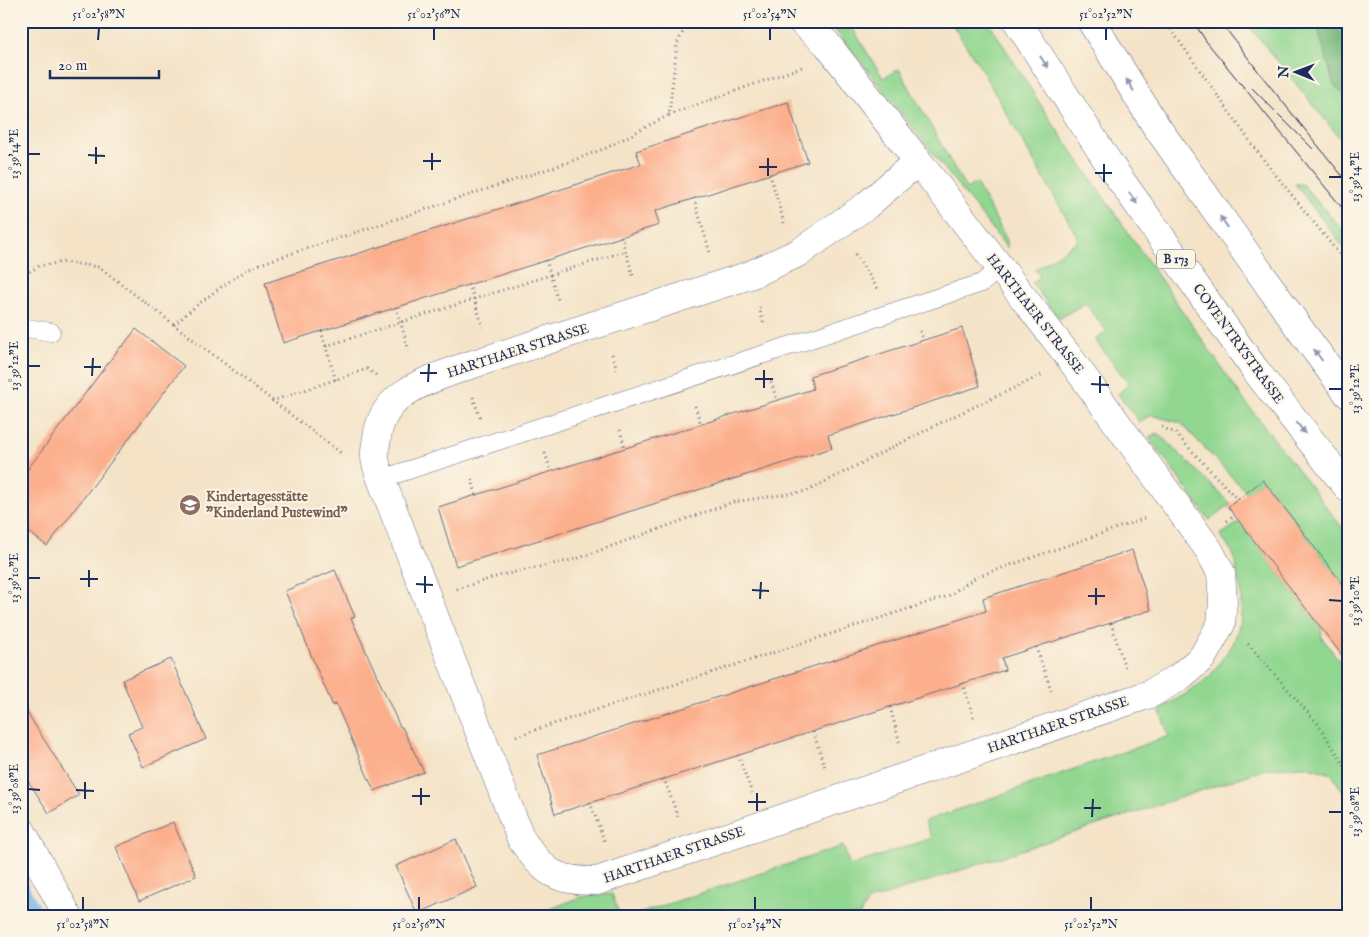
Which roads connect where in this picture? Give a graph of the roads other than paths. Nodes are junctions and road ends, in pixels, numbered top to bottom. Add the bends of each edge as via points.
1 (801, 21) edge
2 (1017, 21) edge
3 (1091, 21) edge
4 (918, 161) junction
5 (999, 268) junction
6 (21, 328) edge
7 (51, 332) dead end
8 (1348, 394) edge
9 (380, 479) junction
10 (1348, 488) edge
11 (21, 830) edge
12 (68, 916) edge

1 - 4 main road, HARTHAER STRASSE via 827,44
2 -> 10 main road, COVENTRYSTRASSE / B 173 via 1110,165 1245,356
8 -> 3 main road via 1156,126
4 - 5 main road, HARTHAER STRASSE
4 - 9 main road, HARTHAER STRASSE via 867,205 800,252 750,275 464,367 398,396 381,419 377,433 374,456
5 - 9 lane via 982,283
5 - 9 main road, HARTHAER STRASSE via 1069,357 1210,550 1220,573 1222,624 1202,658 1178,678 1150,694 597,881 575,881 554,876 538,863 521,839
6 - 7 lane
11 - 12 main road

